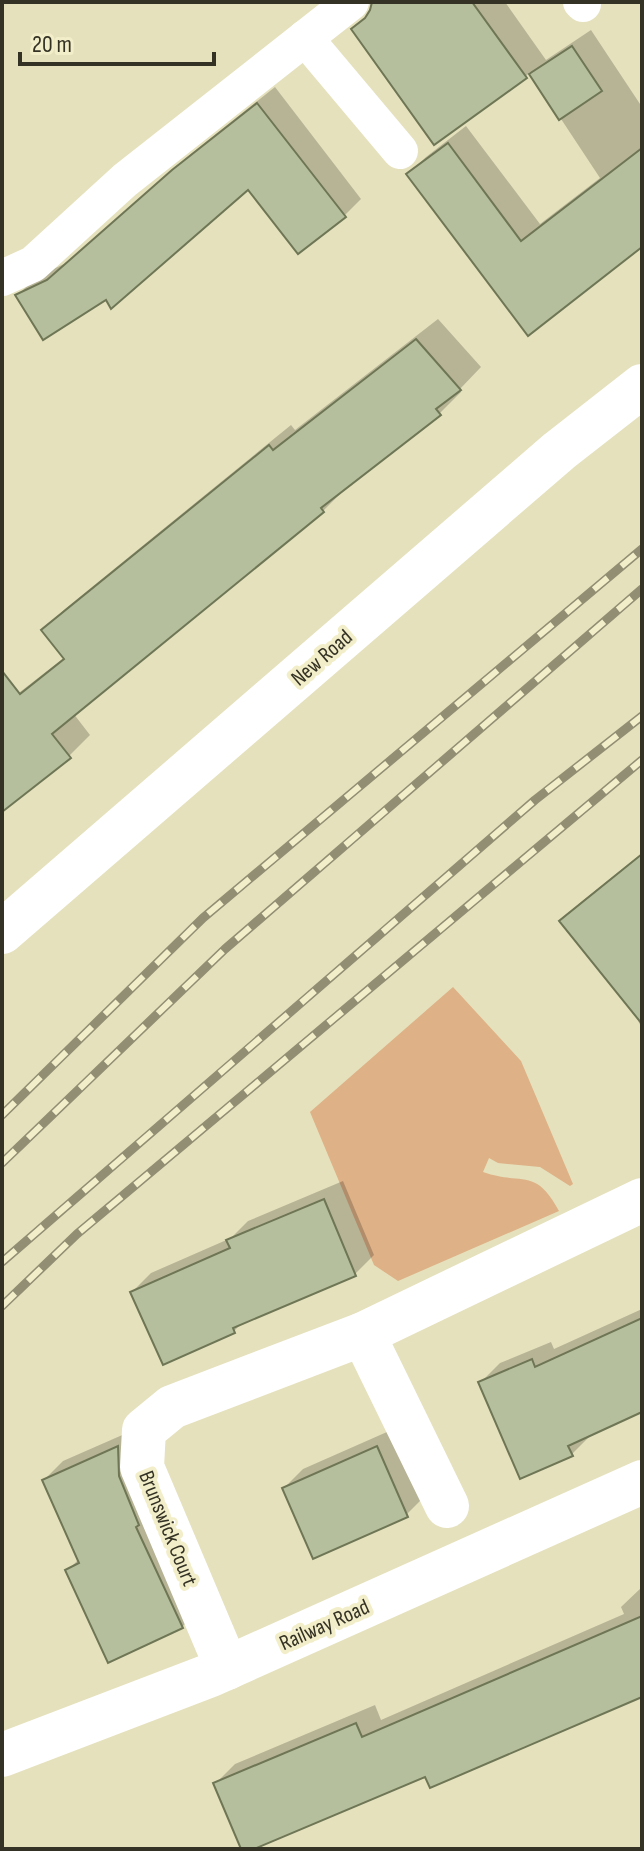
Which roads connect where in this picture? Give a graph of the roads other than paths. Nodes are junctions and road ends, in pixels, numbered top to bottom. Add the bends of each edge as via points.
1 (351, 2) edge
2 (305, 38) junction
3 (400, 151) dead end
4 (2, 278) edge
5 (642, 386) edge
6 (2, 932) edge
7 (642, 1200) edge
8 (363, 1334) junction
9 (642, 1482) edge
10 (447, 1506) dead end
11 (227, 1668) junction
12 (2, 1755) edge

1 - 2 lane
2 - 3 lane
2 - 4 lane via 125,180 33,264
5 - 6 street, New Road via 559,451
7 - 8 street, Brunswick Court
8 - 10 street
8 - 11 street, Brunswick Court via 172,1407 144,1430 142,1467
9 - 11 street, Railway Road
11 - 12 street, Railway Road

